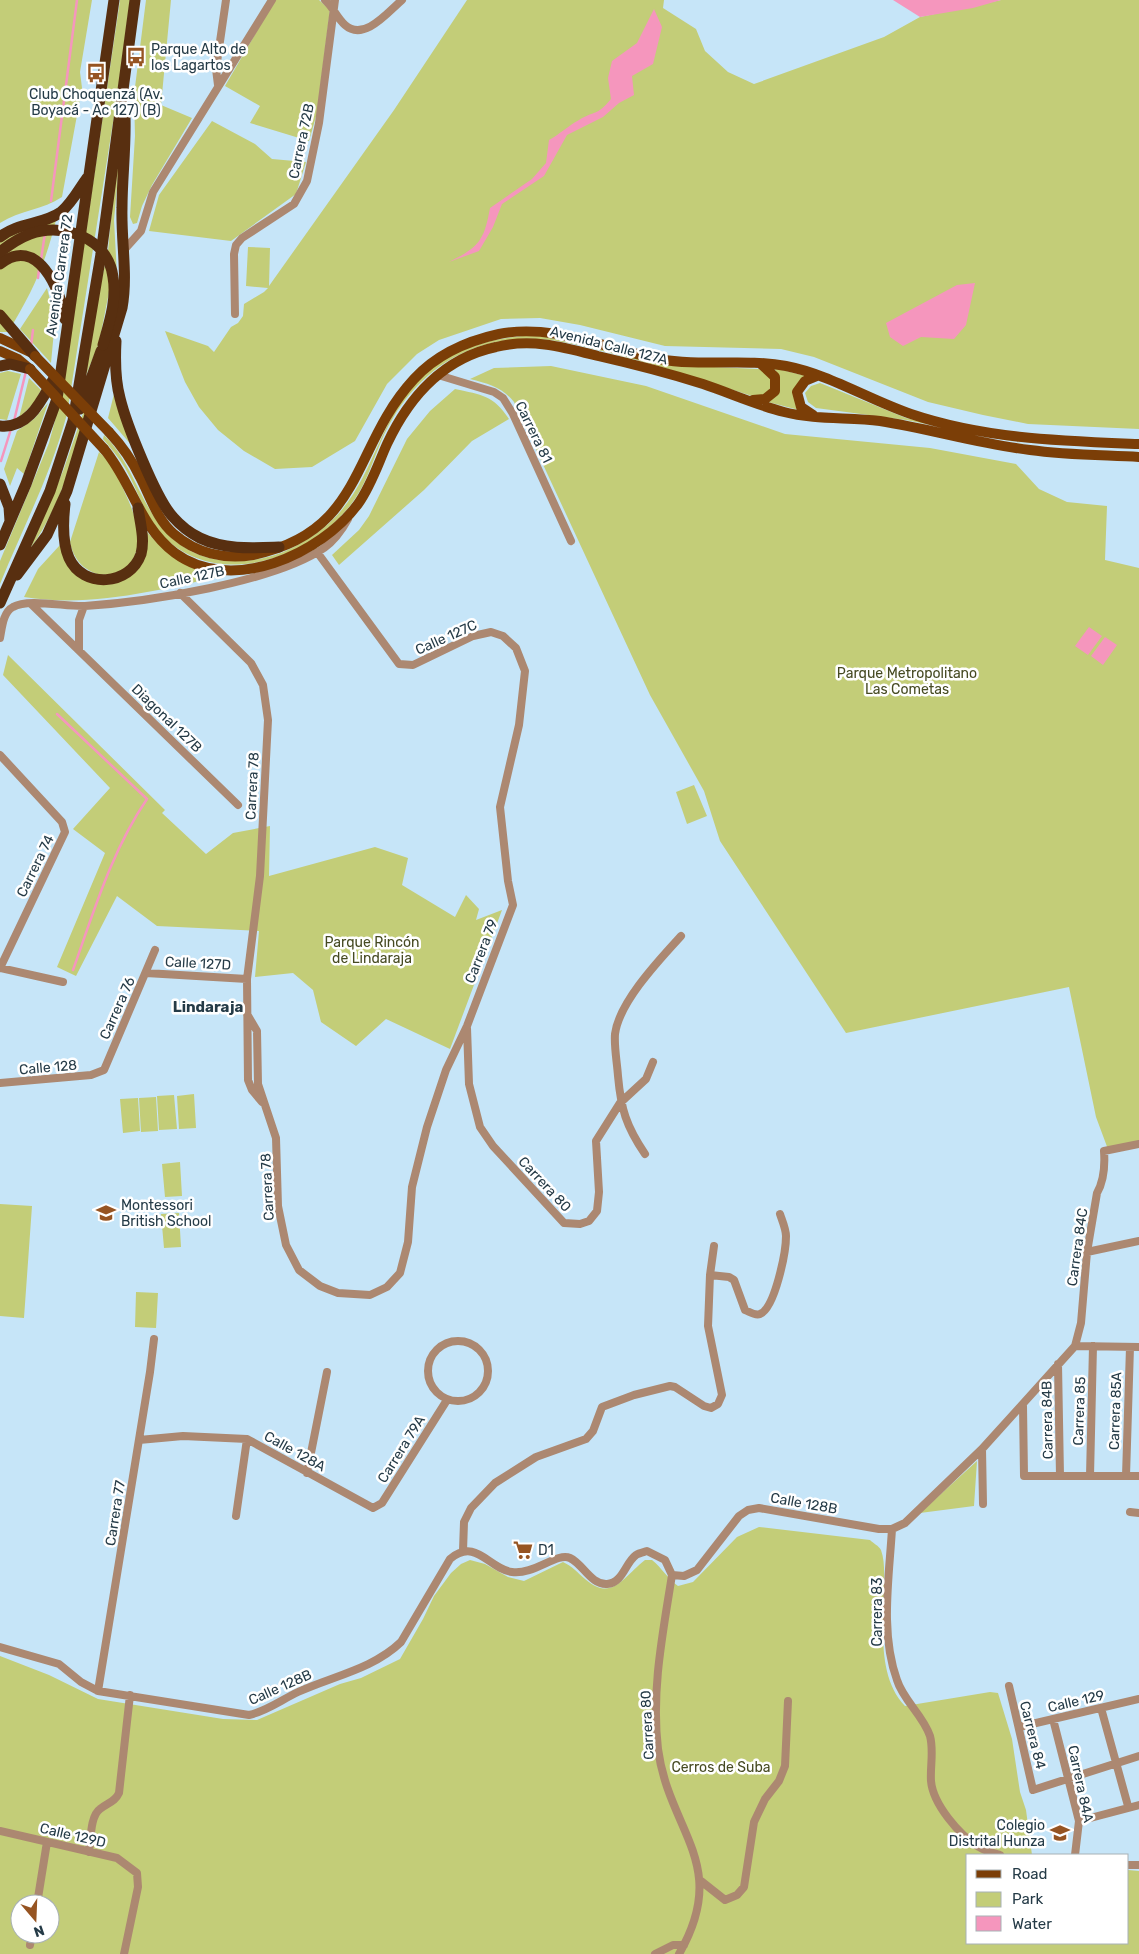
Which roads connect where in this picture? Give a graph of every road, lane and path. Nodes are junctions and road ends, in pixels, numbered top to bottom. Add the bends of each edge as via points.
1 (114, 0) edge
2 (136, 0) edge
3 (226, 0) edge
4 (272, 0) edge
5 (325, 0) edge
6 (335, 0) edge
7 (402, 0) edge
8 (334, 11) junction
9 (124, 82) junction
10 (218, 86) junction
11 (89, 174) junction
12 (122, 222) junction
13 (143, 227) junction
14 (0, 237) edge
15 (124, 251) junction
16 (0, 252) edge
17 (0, 264) edge
18 (235, 314) dead end
19 (0, 315) edge
20 (67, 328) junction
21 (116, 328) junction
22 (0, 338) edge
23 (0, 350) edge
24 (35, 356) junction
25 (62, 363) junction
26 (761, 364) junction
27 (0, 366) edge
28 (30, 369) junction
29 (438, 375) junction
30 (817, 376) junction
31 (747, 399) junction
32 (813, 415) junction
33 (0, 426) edge
34 (69, 438) junction
35 (1139, 444) edge
36 (1139, 457) edge
37 (0, 484) edge
38 (67, 491) junction
39 (138, 508) junction
40 (352, 512) junction
41 (10, 523) junction
42 (571, 541) dead end
43 (0, 544) edge
44 (279, 547) junction
45 (317, 552) junction
46 (6, 588) junction
47 (180, 593) junction
48 (0, 603) edge
49 (31, 604) junction
50 (84, 606) junction
51 (503, 636) joint
52 (0, 638) edge
53 (79, 650) junction
54 (0, 755) edge
55 (3, 760) edge
56 (238, 805) dead end
57 (681, 936) dead end
58 (155, 950) dead end
59 (0, 968) edge
60 (146, 973) junction
61 (247, 979) junction
62 (63, 982) dead end
63 (467, 1026) junction
64 (653, 1062) dead end
65 (98, 1073) joint
66 (0, 1083) edge
67 (620, 1103) junction
68 (1139, 1144) edge
69 (645, 1154) dead end
70 (780, 1214) dead end
71 (1139, 1241) edge
72 (714, 1246) dead end
73 (1086, 1252) junction
74 (400, 1273) joint
75 (710, 1276) junction
76 (154, 1339) dead end
77 (1075, 1346) junction
78 (1093, 1346) junction
79 (1130, 1347) junction
80 (1139, 1347) edge
81 (1058, 1364) junction
82 (327, 1372) dead end
83 (447, 1400) junction
84 (1023, 1406) junction
85 (247, 1439) junction
86 (139, 1440) junction
87 (982, 1449) junction
88 (307, 1473) junction
89 (1060, 1476) junction
90 (1090, 1476) junction
91 (1126, 1476) junction
92 (1139, 1476) edge
93 (983, 1504) dead end
94 (373, 1508) joint
95 (1130, 1512) dead end
96 (1139, 1513) edge
97 (236, 1516) dead end
98 (892, 1529) junction
99 (463, 1551) junction
100 (672, 1575) junction
101 (0, 1648) edge
102 (1008, 1686) dead end
103 (98, 1690) junction
104 (130, 1695) junction
105 (788, 1701) dead end
106 (1138, 1702) edge
107 (1101, 1708) junction
108 (1053, 1719) junction
109 (1019, 1727) junction
110 (1139, 1756) edge
111 (1116, 1762) junction
112 (1068, 1779) junction
113 (1139, 1805) edge
114 (1128, 1806) junction
115 (1079, 1821) junction
116 (0, 1831) edge
117 (46, 1842) junction
118 (978, 1847) junction
119 (89, 1852) junction
120 (987, 1854) edge
121 (997, 1854) edge
122 (1075, 1854) edge
123 (701, 1881) junction
124 (38, 1894) edge
125 (684, 1945) junction
126 (124, 1954) edge
127 (655, 1954) edge
128 (680, 1954) edge

1 - 11 highway, Avenida Carrera 72
2 - 9 highway
3 - 10 street via 216,69
4 - 10 street
5 - 8 street
6 - 8 street, Carrera 72B
7 - 8 street via 375,25 361,30 347,27
8 - 18 street, Carrera 72B via 319,123 307,181 288,209 236,245
9 - 12 highway via 126,152
9 - 34 highway via 101,254
10 - 13 street via 153,192
11 - 14 highway via 61,212
11 - 20 highway, Avenida Carrera 72
12 - 13 street via 130,234
12 - 15 highway
13 - 15 street
15 - 21 highway via 124,296
16 - 34 highway, bridge via 30,234 58,230 72,232 97,246 110,265 114,277 113,304 103,345
17 - 20 highway via 25,256 44,266 62,301
19 - 24 highway
20 - 25 highway, Avenida Carrera 72
21 - 38 highway
21 - 44 highway via 119,397 172,517 200,538 214,544
22 - 24 main road, Avenida Calle 127A
23 - 28 main road, Avenida Calle 127A
24 - 44 main road, Avenida Calle 127A, bridge via 132,460 170,531 206,552 230,557
25 - 33 highway via 33,413 17,425
25 - 41 highway, Avenida Carrera 72 via 50,420
26 - 30 main road, Avenida Calle 127A via 789,367
26 - 31 main road via 775,377 775,391 766,399
26 - 44 main road, Avenida Calle 127A via 672,361 539,331 509,332 465,344 428,366 399,396 351,486 328,518 306,535
27 - 28 highway via 10,364
28 - 39 main road, Avenida Calle 127A, bridge via 104,449 128,482
29 - 31 main road, Avenida Calle 127A via 466,356 483,350 536,342 667,373
29 - 40 main road, Avenida Calle 127A via 403,413 365,494
29 - 42 street, Carrera 81 via 494,392 503,398
30 - 32 main road via 801,385 798,392 801,407
30 - 35 main road, Avenida Calle 127A via 913,414 989,432 1041,440
31 - 32 main road, Avenida Calle 127A via 784,412
32 - 36 main road, Avenida Calle 127A via 880,421 1029,450
34 - 46 highway via 50,491
37 - 41 highway
38 - 39 highway via 64,529 68,557 82,573 99,580 124,575 133,567 142,541
38 - 46 highway via 47,535
39 - 40 main road, Avenida Calle 127A via 152,531 176,554 198,564 225,570 253,568 300,552
40 - 45 street, Calle 127B via 338,536
41 - 43 highway, Avenida Carrera 72
45 - 47 street, Calle 127B via 256,575
45 - 51 street, Calle 127C via 398,664 413,665 482,633
46 - 48 highway
47 - 50 street, Calle 127B
47 - 61 street, Carrera 78 via 250,663 260,676 266,694 268,720 263,833
49 - 50 street, Calle 127B
49 - 52 street, Calle 127B via 13,607 6,613
49 - 53 street, Diagonal 127B
50 - 53 street via 79,620
51 - 63 street, Carrera 79 via 516,648 524,671 519,725 500,807 513,905
53 - 56 street, Diagonal 127B
54 - 55 street
55 - 59 street, Carrera 74 via 62,822 65,832
57 - 67 street via 638,986 619,1020 615,1034
58 - 60 street, Carrera 76
59 - 62 street
60 - 61 street, Calle 127D
60 - 65 street, Carrera 76 via 104,1070
61 - 74 street, Carrera 78 via 254,1084 266,1106 276,1138 278,1206 286,1245 300,1270 320,1286 338,1293 370,1295 387,1287
63 - 67 street, Carrera 80 via 469,1084 480,1127 493,1146 564,1223 589,1221 597,1211 596,1140
63 - 74 street, Carrera 79 via 453,1053 427,1127 412,1187 408,1242
64 - 67 street, Carrera 80 via 646,1079
65 - 66 street, Calle 128
67 - 69 street via 630,1132
68 - 73 street, Carrera 84C via 1104,1151 1101,1187 1097,1193
70 - 75 street via 786,1235 779,1278 766,1308 760,1314 745,1310 734,1280
71 - 73 street
72 - 75 street
73 - 77 street, Carrera 84C via 1081,1324
75 - 99 street via 708,1326 722,1396 718,1404 712,1408 704,1406 670,1386 602,1407 593,1431 586,1439 536,1457 495,1483 471,1508 464,1522
76 - 86 street, Carrera 77
77 - 78 street
77 - 81 street
78 - 79 street
78 - 90 street, Carrera 85
79 - 80 street
79 - 91 street, Carrera 85A
81 - 84 street
81 - 89 street, Carrera 84B
82 - 88 street
83 - 83 street via 465,1401 474,1397 486,1384 486,1359 472,1344 463,1341 448,1343 435,1350 430,1359 427,1368 430,1383 438,1395
83 - 94 street, Carrera 79A via 382,1502
84 - 87 street
84 - 89 street via 1024,1476
85 - 86 street, Calle 128A via 191,1436
85 - 88 street, Calle 128A via 281,1455
85 - 97 street
86 - 103 street, Carrera 77
87 - 93 street
87 - 98 street via 905,1523
88 - 94 street, Calle 128A
89 - 90 street
90 - 91 street
91 - 92 street
95 - 96 street
98 - 100 street, Calle 128B via 759,1508 748,1510 739,1516 696,1570 684,1576
98 - 118 street, Carrera 83 via 887,1636 890,1659 897,1683 929,1733 931,1781 939,1807
99 - 100 street via 488,1558 512,1572 530,1572 566,1556 596,1582 609,1584 636,1555 647,1551 665,1560
99 - 104 street, Calle 128B via 450,1559 401,1642 390,1652 266,1709 243,1715
100 - 123 street, Carrera 80 via 657,1676 658,1748 666,1784 692,1846
101 - 103 street, Calle 128B via 59,1664 81,1682
102 - 109 street, Carrera 84
103 - 104 street, Calle 128B
104 - 119 street via 119,1793 95,1816
105 - 123 street via 783,1774 754,1822 744,1887 737,1895 725,1900
106 - 107 street, Calle 129
107 - 108 street, Calle 129
107 - 111 street
108 - 109 street, Calle 129
108 - 112 street, Carrera 84A
109 - 112 street, Carrera 84 via 1034,1790
110 - 111 street
111 - 112 street
111 - 114 street
112 - 115 street, Carrera 84A
113 - 114 street
114 - 115 street
115 - 122 street, Carrera 84A
116 - 117 street, Calle 129D
117 - 119 street, Calle 129D
117 - 124 street
118 - 120 street, Carrera 83
118 - 121 street, Carrera 83
119 - 126 street, Calle 129D via 117,1858 137,1873 138,1886
123 - 125 street, Carrera 80 via 695,1922
125 - 127 street via 673,1945
125 - 128 street, Carrera 80

